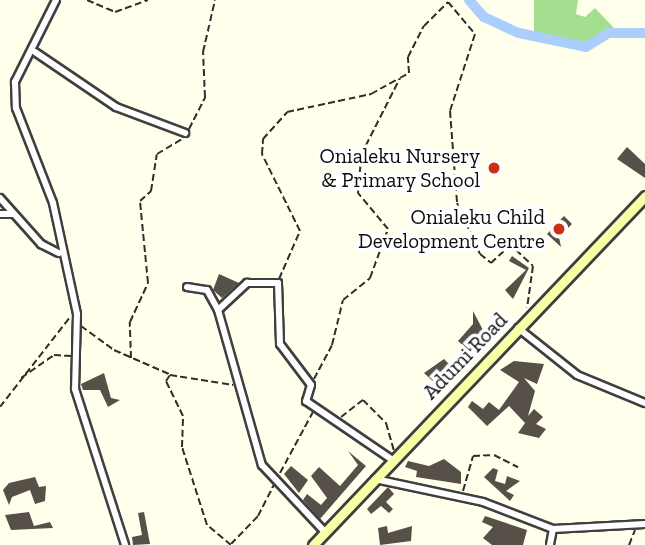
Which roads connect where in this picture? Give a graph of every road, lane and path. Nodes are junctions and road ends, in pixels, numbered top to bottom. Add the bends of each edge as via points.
1 (56, 0) edge
2 (87, 0) edge
3 (148, 0) edge
4 (215, 0) edge
5 (35, 52) junction
6 (400, 78) junction
7 (185, 133) junction
8 (645, 196) edge
9 (0, 198) edge
10 (0, 214) edge
11 (13, 214) junction
12 (59, 253) junction
13 (278, 284) junction
14 (187, 287) dead end
15 (218, 310) junction
16 (77, 314) junction
17 (525, 320) junction
18 (77, 324) junction
19 (517, 327) junction
20 (74, 358) junction
21 (131, 358) junction
22 (170, 375) junction
23 (17, 382) junction
24 (241, 384) junction
25 (311, 385) junction
26 (645, 403) edge
27 (0, 407) edge
28 (315, 407) junction
29 (339, 419) junction
30 (393, 457) junction
31 (518, 467) dead end
32 (373, 479) junction
33 (275, 481) junction
34 (463, 495) junction
35 (644, 523) edge
36 (553, 529) junction
37 (324, 531) junction
38 (125, 545) edge
39 (231, 545) edge
40 (313, 545) edge
41 (550, 545) edge
42 (629, 545) edge

1 - 5 street
2 - 3 path via 115,12
4 - 7 path via 204,52 205,97
5 - 7 street via 116,107
5 - 12 street via 15,82 16,108 53,203
6 - 13 path via 371,94 287,112 263,139 262,154 300,231
6 - 17 path via 409,74 408,57 424,26 448,2 475,34 450,111 457,203 480,254 491,263 507,248 516,250 533,266
6 - 25 path via 357,171 358,193 388,229 370,278 343,300 332,345
7 - 21 path via 157,154 152,191 140,201 148,284 131,322
8 - 17 main road, Adumi Road
9 - 11 street
10 - 11 street
11 - 12 street via 41,244
12 - 16 street
13 - 15 street via 247,283
13 - 25 street via 280,344
14 - 15 street via 207,290
15 - 24 street
16 - 18 street
16 - 23 path via 60,325
17 - 19 main road, Adumi Road
18 - 20 street
18 - 21 path
19 - 26 street via 577,375
19 - 30 main road, Adumi Road
20 - 23 path via 54,355
20 - 38 street via 80,411 111,487
21 - 22 path
22 - 24 path via 211,386
22 - 39 path via 171,396 183,416 187,468 207,525
23 - 27 path
24 - 33 street via 259,459
25 - 28 street via 305,400
28 - 29 street
28 - 33 path
29 - 30 street
29 - 30 path via 363,400 386,423
30 - 32 main road, Adumi Road
31 - 34 path via 494,455 473,456
32 - 34 street
32 - 37 main road, Adumi Road
33 - 37 street
33 - 39 path via 258,516
34 - 36 street
35 - 36 street
35 - 42 path
36 - 41 street
37 - 40 main road, Adumi Road

